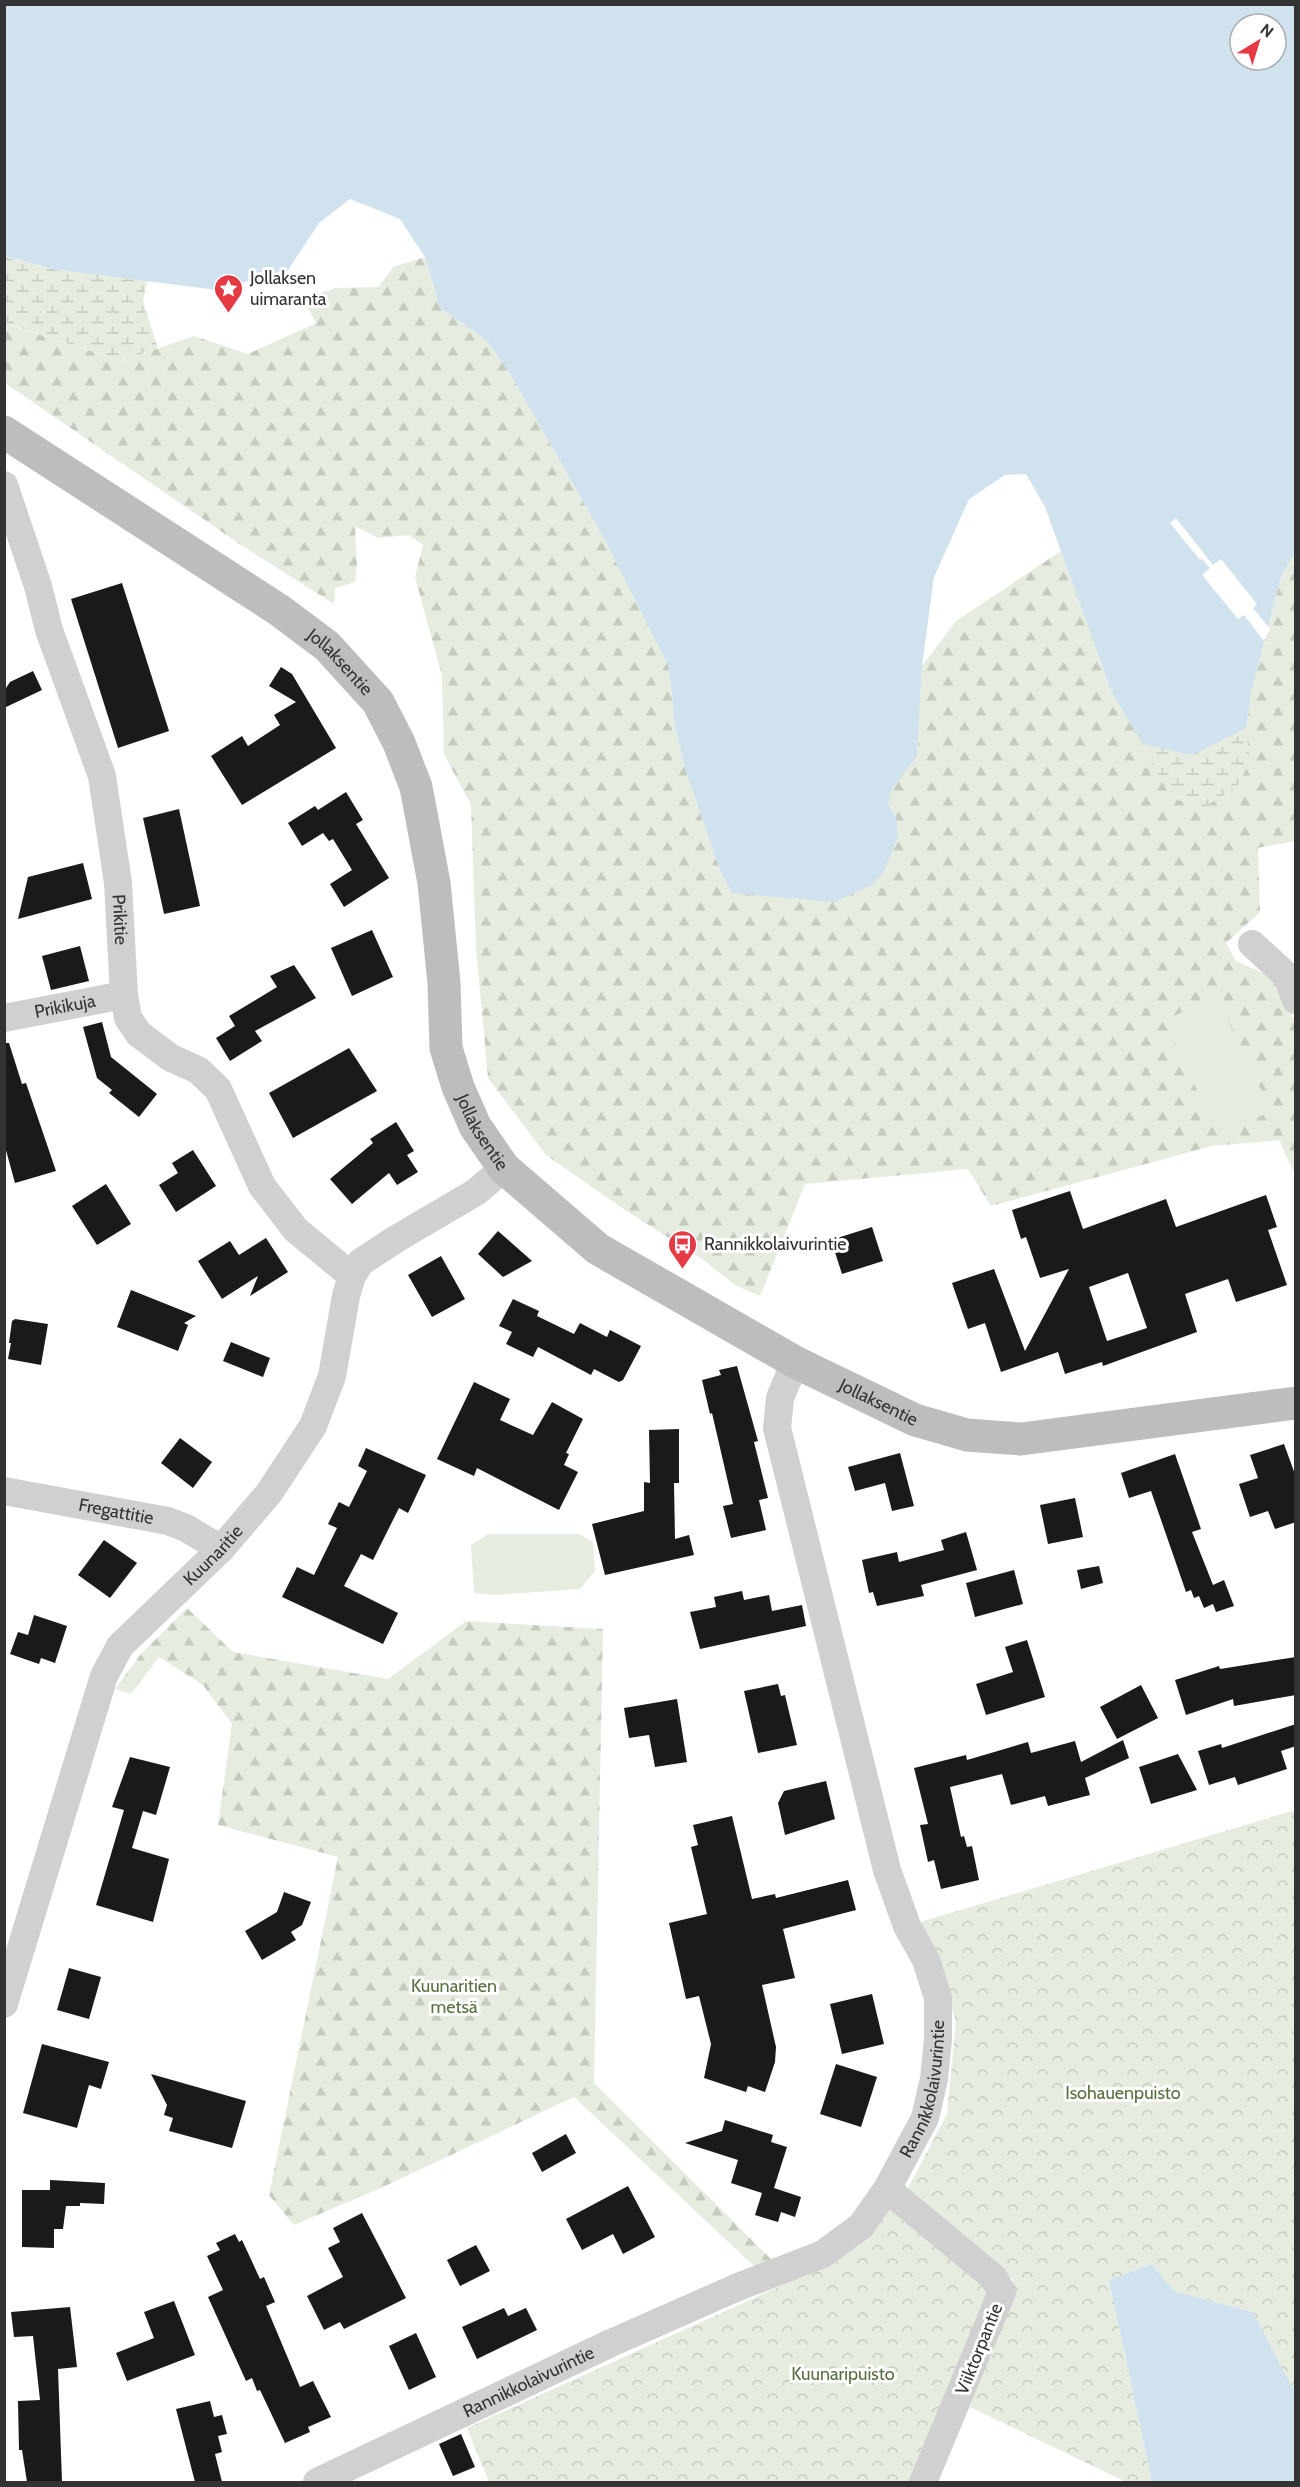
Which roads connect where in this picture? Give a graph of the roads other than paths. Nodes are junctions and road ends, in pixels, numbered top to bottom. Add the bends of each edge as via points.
1 (4, 432) edge
2 (4, 485) edge
3 (1252, 944) dead end
4 (124, 995) junction
5 (1296, 1000) edge
6 (4, 1018) edge
7 (504, 1168) junction
8 (352, 1276) junction
9 (795, 1362) junction
10 (1296, 1402) edge
11 (4, 1491) edge
12 (221, 1549) junction
13 (4, 2004) edge
14 (887, 2189) junction
15 (317, 2482) edge
16 (923, 2482) edge

1 - 7 main road, Jollaksentie via 279,610 327,646 378,702 416,787 434,883 446,1048 475,1126
2 - 4 street, Prikitie via 38,586 48,630 102,776 118,883
3 - 5 street via 1287,976
4 - 6 street, Prikikuja
4 - 8 street, Prikitie via 128,1018 140,1034 171,1058 198,1070 218,1089 262,1186 296,1230
7 - 8 street, Kuunaritie via 476,1192 375,1252 361,1262
7 - 9 main road, Jollaksentie via 598,1249
8 - 12 street, Kuunaritie via 332,1376 314,1426 269,1493
9 - 10 main road, Jollaksentie via 915,1420 977,1436 1021,1439
9 - 14 street, Rannikkolaivurintie via 780,1398 777,1428 887,1870 938,1998 936,2069 925,2118
11 - 12 street, Fregattitie via 168,1521 186,1527
12 - 13 street, Kuunaritie via 120,1646 105,1676
14 - 15 street, Rannikkolaivurintie via 861,2226 823,2254 611,2343
14 - 16 street, Viiktorpantie via 993,2277 1002,2292

